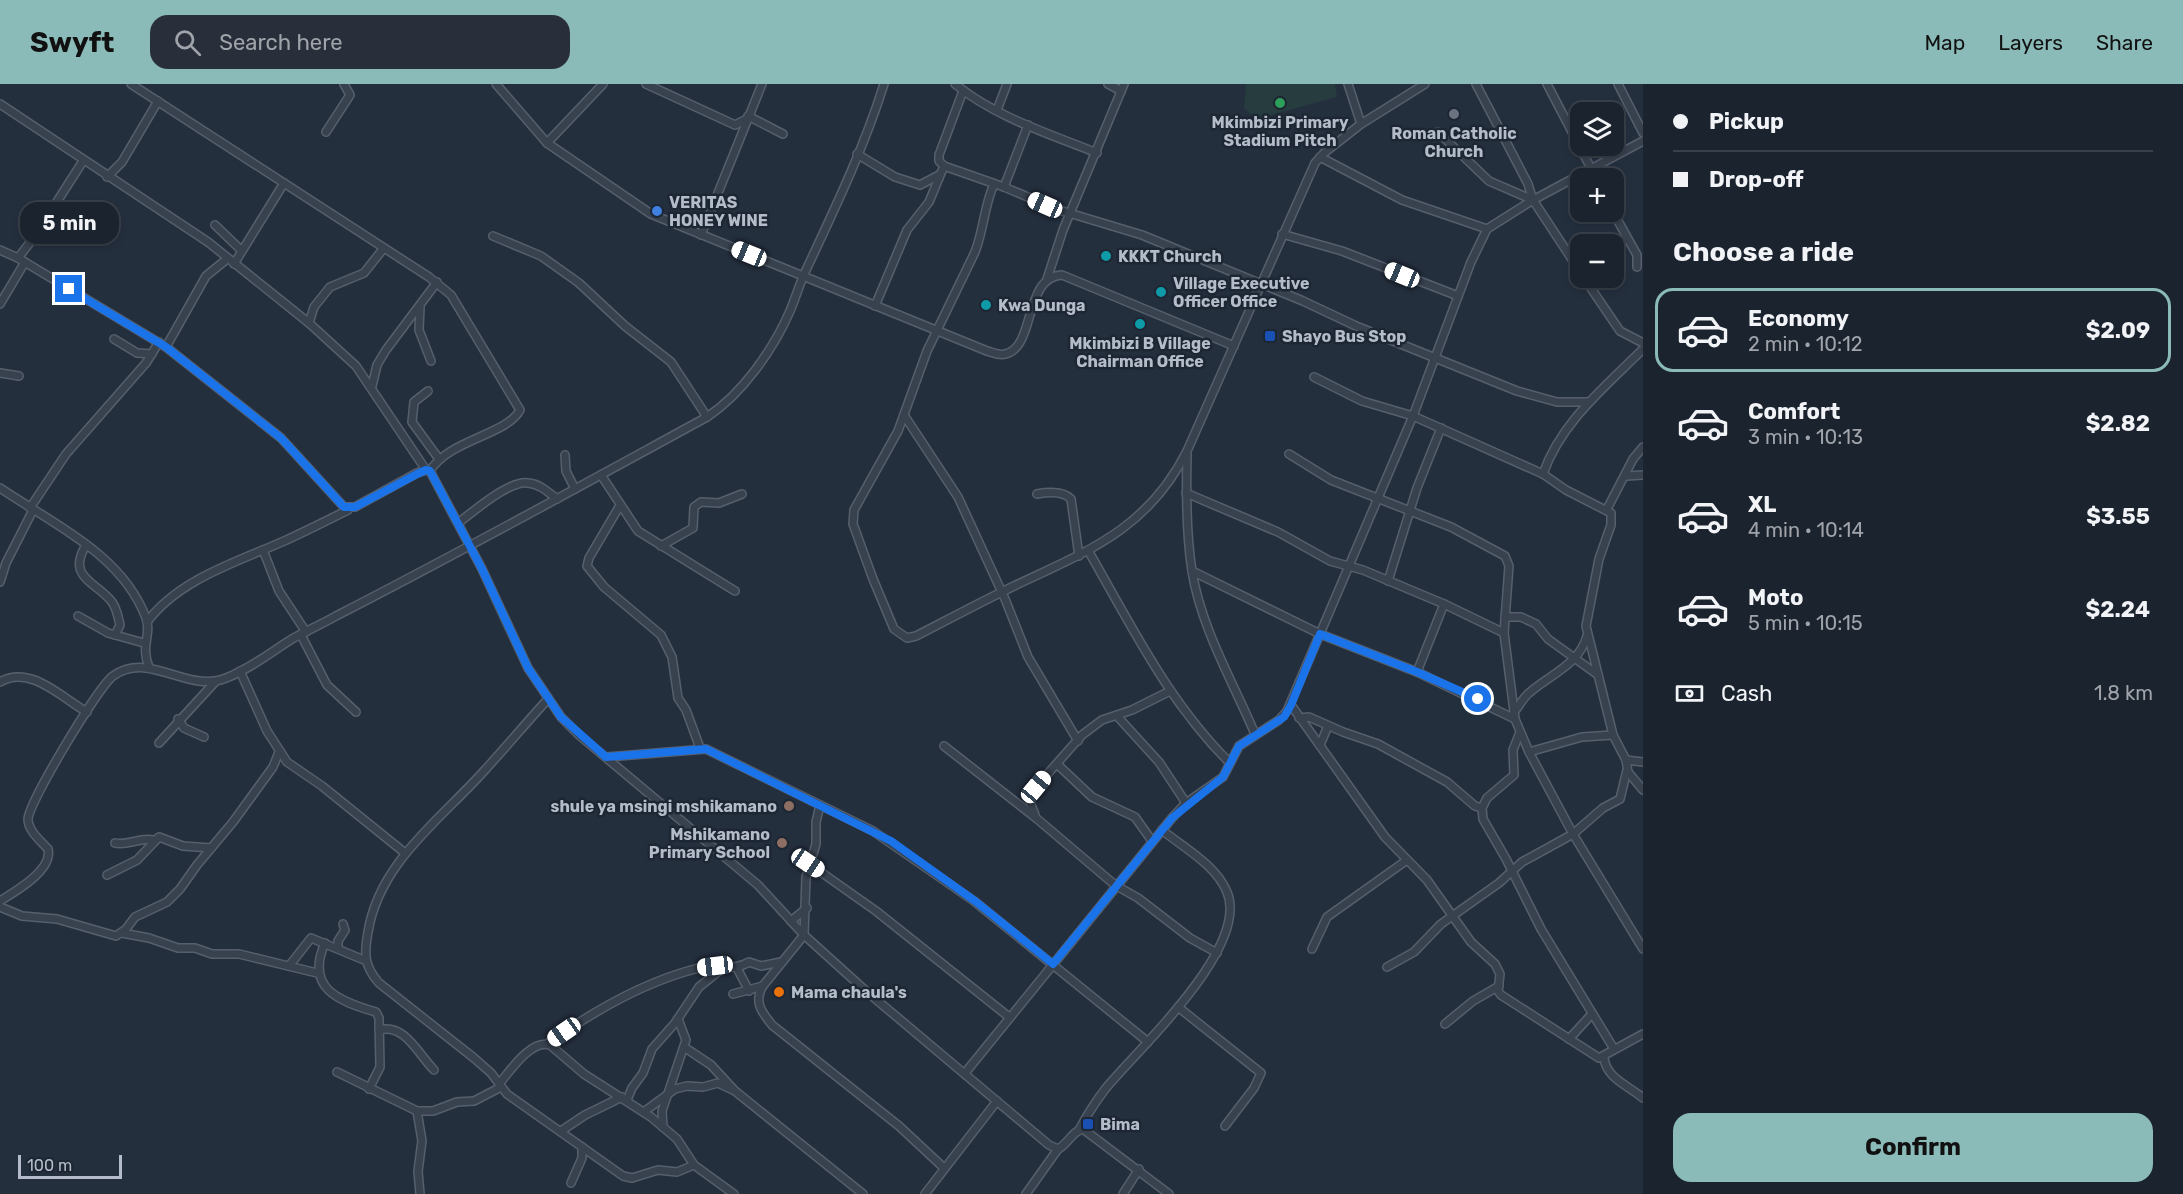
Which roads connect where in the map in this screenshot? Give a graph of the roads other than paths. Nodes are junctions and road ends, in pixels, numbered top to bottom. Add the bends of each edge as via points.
1 (131, 84) edge
2 (344, 84) edge
3 (496, 84) edge
4 (603, 84) edge
5 (646, 84) edge
6 (762, 84) edge
7 (884, 84) edge
8 (955, 84) edge
9 (1008, 84) edge
10 (1108, 84) edge
11 (1348, 84) edge
12 (1425, 84) edge
13 (1476, 84) edge
14 (1547, 84) edge
15 (1618, 84) edge
16 (1123, 87) edge
17 (963, 91) junction
18 (158, 101) junction
19 (0, 104) edge
20 (997, 110) junction
21 (747, 118) junction
22 (1361, 124) junction
23 (1028, 125) junction
24 (735, 126) junction
25 (326, 132) dead end
26 (1437, 132) dead end
27 (783, 134) dead end
28 (1643, 134) edge
29 (741, 136) junction
30 (1643, 141) edge
31 (547, 143) junction
32 (1097, 153) junction
33 (857, 154) junction
34 (1320, 157) junction
35 (83, 161) junction
36 (944, 166) junction
37 (1590, 168) edge
38 (1593, 168) edge
39 (939, 174) junction
40 (107, 177) junction
41 (1570, 180) edge
42 (284, 183) junction
43 (994, 184) junction
44 (1004, 187) junction
45 (1533, 200) junction
46 (1071, 213) junction
47 (1619, 222) edge
48 (216, 225) dead end
49 (1487, 229) junction
50 (1282, 234) junction
51 (701, 235) junction
52 (493, 237) dead end
53 (383, 249) junction
54 (0, 250) edge
55 (241, 250) junction
56 (1570, 256) edge
57 (227, 259) junction
58 (21, 260) junction
59 (234, 264) junction
60 (1638, 267) dead end
61 (804, 277) junction
62 (1047, 279) junction
63 (437, 282) junction
64 (1262, 285) junction
65 (1591, 288) edge
66 (1458, 296) junction
67 (0, 303) edge
68 (420, 304) junction
69 (875, 306) junction
70 (309, 323) junction
71 (937, 330) junction
72 (114, 339) dead end
73 (159, 342) junction
74 (1643, 343) edge
75 (1234, 346) junction
76 (166, 347) junction
77 (1643, 349) edge
78 (153, 354) junction
79 (1434, 358) junction
80 (431, 361) dead end
81 (0, 373) edge
82 (19, 376) dead end
83 (1314, 377) dead end
84 (372, 386) junction
85 (428, 391) dead end
86 (1588, 402) junction
87 (904, 415) junction
88 (1413, 416) junction
89 (707, 417) junction
90 (1441, 428) junction
91 (1643, 447) edge
92 (1187, 451) junction
93 (565, 454) dead end
94 (1289, 454) dead end
95 (440, 459) junction
96 (428, 470) junction
97 (1543, 474) junction
98 (1643, 475) edge
99 (601, 476) junction
100 (1626, 476) junction
101 (0, 488) edge
102 (575, 489) junction
103 (1186, 493) junction
104 (742, 494) dead end
105 (1037, 494) dead end
106 (1377, 499) junction
107 (557, 500) junction
108 (619, 507) junction
109 (32, 509) junction
110 (1409, 509) junction
111 (1607, 509) junction
112 (348, 510) junction
113 (458, 523) junction
114 (86, 545) junction
115 (661, 546) junction
116 (470, 547) junction
117 (263, 550) junction
118 (1089, 552) junction
119 (1079, 556) junction
120 (1350, 566) junction
121 (1192, 571) junction
122 (1, 578) edge
123 (1388, 581) junction
124 (735, 591) dead end
125 (1002, 592) junction
126 (1444, 604) junction
127 (78, 616) dead end
128 (1505, 617) junction
129 (147, 622) junction
130 (303, 633) junction
131 (1504, 633) junction
132 (1320, 634) junction
133 (115, 635) junction
134 (1587, 636) junction
135 (144, 643) junction
136 (1576, 657) junction
137 (149, 668) junction
138 (240, 671) junction
139 (1417, 672) junction
140 (1598, 675) junction
141 (0, 682) edge
142 (214, 682) junction
143 (1170, 691) junction
144 (548, 699) junction
145 (1291, 705) junction
146 (87, 712) junction
147 (356, 712) dead end
148 (1514, 715) junction
149 (1117, 716) junction
150 (1299, 718) junction
151 (178, 719) junction
152 (1328, 726) junction
153 (1520, 732) junction
154 (1255, 734) junction
155 (1613, 735) junction
156 (204, 737) dead end
157 (1078, 741) junction
158 (159, 743) dead end
159 (1320, 745) junction
160 (944, 746) dead end
161 (700, 748) junction
162 (279, 752) junction
163 (1529, 752) junction
164 (606, 757) junction
165 (1626, 760) junction
166 (1643, 762) edge
167 (1230, 763) junction
168 (1057, 764) junction
169 (1627, 770) junction
170 (1643, 790) edge
171 (1186, 803) junction
172 (820, 805) junction
173 (1482, 808) junction
174 (1036, 818) junction
175 (1162, 830) junction
176 (1574, 834) junction
177 (153, 840) junction
178 (1152, 841) junction
179 (115, 843) dead end
180 (211, 848) junction
181 (405, 853) junction
182 (1407, 860) junction
183 (808, 863) junction
184 (1512, 871) junction
185 (107, 875) dead end
186 (1115, 885) junction
187 (0, 901) edge
188 (0, 907) edge
189 (807, 908) junction
190 (1454, 914) junction
191 (791, 921) junction
192 (343, 924) dead end
193 (122, 933) junction
194 (804, 935) junction
195 (325, 943) junction
196 (338, 947) junction
197 (1312, 949) dead end
198 (1643, 949) edge
199 (1217, 953) junction
200 (364, 960) junction
201 (782, 962) junction
202 (1053, 964) junction
203 (289, 966) junction
204 (724, 967) junction
205 (1387, 967) dead end
206 (737, 968) junction
207 (317, 973) junction
208 (763, 986) junction
209 (1499, 986) junction
210 (749, 991) junction
211 (733, 994) dead end
212 (1178, 1006) junction
213 (1591, 1016) junction
214 (1010, 1017) junction
215 (678, 1019) junction
216 (1445, 1024) dead end
217 (379, 1030) junction
218 (1643, 1034) edge
219 (1569, 1039) junction
220 (1148, 1042) junction
221 (547, 1044) junction
222 (684, 1047) junction
223 (1614, 1049) junction
224 (1604, 1058) junction
225 (434, 1070) dead end
226 (337, 1072) dead end
227 (965, 1073) junction
228 (500, 1086) junction
229 (369, 1089) junction
230 (735, 1091) junction
231 (668, 1094) junction
232 (1643, 1098) edge
233 (624, 1099) junction
234 (997, 1101) junction
235 (417, 1111) junction
236 (645, 1112) junction
237 (1225, 1126) dead end
238 (663, 1127) junction
239 (1079, 1130) junction
240 (561, 1131) junction
241 (582, 1147) junction
242 (1058, 1149) junction
243 (694, 1165) junction
244 (944, 1168) junction
245 (1139, 1169) junction
246 (571, 1183) dead end
247 (420, 1194) edge
248 (734, 1194) edge
249 (863, 1194) edge
250 (925, 1194) edge
251 (1026, 1194) edge
252 (1123, 1194) edge
253 (1169, 1194) edge

1 - 18 street
2 - 25 street via 350,95
3 - 31 street
4 - 31 street
5 - 24 street
6 - 21 street
7 - 33 street
8 - 17 street
9 - 20 street
10 - 16 street
11 - 22 street
12 - 22 street
13 - 45 street
14 - 37 street
15 - 28 street
16 - 32 street
17 - 20 street
17 - 36 street via 939,155
18 - 40 street via 122,162
18 - 42 street
19 - 35 street
20 - 23 street
21 - 24 street
21 - 27 street
21 - 29 street
22 - 34 street
23 - 32 street
23 - 44 street
24 - 29 street
26 - 45 street via 1489,181
29 - 51 street
30 - 38 street
31 - 51 street via 627,200
32 - 46 street
33 - 39 street via 895,177 920,185
33 - 61 street
34 - 49 street via 1402,200
34 - 50 street
35 - 40 street
35 - 58 street
36 - 39 street
36 - 43 street
39 - 69 street via 930,200 907,230
40 - 57 street
41 - 45 street
42 - 53 street
42 - 55 street
43 - 44 street
43 - 71 street via 975,252
44 - 46 street
45 - 49 street
45 - 56 street
46 - 62 street
46 - 64 street via 1142,235
47 - 60 street via 1637,255
48 - 55 street
49 - 66 street
50 - 64 street
50 - 66 street via 1342,251
51 - 61 street
52 - 89 street via 534,252 579,283 671,362
53 - 63 street
53 - 70 street via 364,273 330,287 314,307
54 - 58 street
55 - 59 street
57 - 59 street
57 - 76 street via 206,276
58 - 67 street
58 - 73 street
59 - 70 street
61 - 69 street
61 - 89 street via 764,357 726,403
62 - 71 street via 1011,352 1002,355 987,351
62 - 75 street via 1062,274 1074,278
63 - 68 street
63 - 95 street via 466,316 520,410 510,420
64 - 75 street
64 - 79 street
65 - 74 street via 1620,331
66 - 79 street
68 - 80 street via 419,330
68 - 84 street via 377,365
69 - 71 street
70 - 84 street
71 - 87 street
72 - 78 street via 145,356
73 - 76 street
73 - 78 street
75 - 92 street
76 - 112 street via 281,438
77 - 86 street
78 - 109 street via 66,454
79 - 86 street via 1548,400
79 - 88 street
81 - 82 street
83 - 88 street via 1362,401
84 - 96 street
85 - 95 street via 414,402 412,422
86 - 97 street via 1549,457
87 - 125 street via 951,485
87 - 125 street via 855,507 853,520 894,629 903,637 912,638
88 - 90 street
88 - 106 street
89 - 99 street
90 - 97 street
90 - 110 street
91 - 100 street
92 - 103 street
92 - 118 street via 1177,472 1148,507
93 - 102 street via 566,471
94 - 106 street via 1331,480
95 - 96 street
96 - 112 street
96 - 113 street
97 - 111 street
98 - 100 street
99 - 102 street
99 - 108 street
100 - 111 street
101 - 109 street
102 - 107 street
103 - 120 street via 1278,532 1330,561
103 - 121 street
104 - 115 street via 719,503 698,504 693,512 695,526
105 - 119 street via 1052,492 1071,499
106 - 110 street
106 - 120 street
107 - 113 street via 541,487 519,484
107 - 116 street
108 - 115 street via 638,531
108 - 161 street via 587,566 604,587 659,632 672,657 678,698
109 - 114 street
109 - 122 street
110 - 123 street
110 - 128 street via 1505,556 1509,566
111 - 134 street via 1612,516 1611,525 1589,603
112 - 117 street
113 - 116 street
114 - 129 street via 119,572
114 - 133 street via 79,562 81,573 111,600 120,625
115 - 124 street
116 - 130 street
116 - 144 street via 528,668
117 - 129 street via 178,592
117 - 130 street via 279,591
118 - 119 street
118 - 143 street
119 - 125 street
120 - 123 street
120 - 132 street
121 - 132 street
121 - 154 street via 1202,608
123 - 126 street
125 - 157 street via 1028,657
126 - 131 street
126 - 139 street
127 - 133 street
128 - 131 street
128 - 136 street via 1530,620 1548,639
129 - 135 street
130 - 138 street
130 - 147 street via 327,685
131 - 148 street
132 - 139 street
132 - 145 street
133 - 135 street
134 - 136 street
134 - 140 street
135 - 137 street
136 - 140 street
136 - 148 street via 1529,693
137 - 142 street via 185,680
137 - 146 street via 131,668 112,677
138 - 142 street
138 - 162 street
139 - 148 street
140 - 155 street
141 - 146 street via 8,677 27,678
142 - 151 street
143 - 149 street
143 - 167 street via 1205,738
144 - 164 street via 579,735
144 - 181 street
145 - 150 street
145 - 154 street via 1284,717
146 - 187 street via 30,813 29,824 48,849 47,862
148 - 153 street
149 - 157 street via 1099,722
149 - 171 street via 1159,762
150 - 152 street via 1309,717
150 - 159 street
151 - 156 street via 184,728
151 - 158 street
152 - 159 street
152 - 173 street via 1377,744 1447,782
153 - 163 street
153 - 173 street via 1512,777 1487,798
154 - 167 street via 1236,749
155 - 163 street via 1582,736
155 - 165 street
157 - 168 street
159 - 182 street via 1382,832
160 - 174 street
161 - 164 street
161 - 172 street
162 - 180 street via 273,767
162 - 181 street
163 - 176 street
164 - 191 street via 758,885
165 - 166 street
165 - 169 street
167 - 171 street via 1223,777
168 - 174 street via 1031,796
168 - 178 street via 1092,797 1135,817
169 - 170 street
169 - 176 street via 1620,799 1603,808
171 - 175 street
172 - 183 street via 816,844
172 - 202 street via 891,841 975,901
173 - 184 street via 1486,827
174 - 186 street
175 - 178 street
175 - 199 street via 1210,869 1226,890 1230,918
176 - 184 street
176 - 198 street
177 - 179 street
177 - 180 street via 163,837 183,846
177 - 185 street via 137,860
178 - 186 street
180 - 193 street via 174,896 135,917
181 - 200 street via 372,912
182 - 190 street
182 - 197 street via 1326,917
183 - 189 street
183 - 214 street via 870,906
184 - 190 street
184 - 213 street
186 - 199 street
186 - 202 street
188 - 193 street via 116,936
189 - 191 street
189 - 194 street
190 - 205 street via 1414,952
190 - 209 street via 1472,942 1498,970
191 - 194 street
192 - 196 street via 345,930
193 - 203 street via 207,954 239,954
194 - 201 street
194 - 227 street
195 - 196 street
195 - 203 street via 309,939
195 - 207 street
196 - 200 street
199 - 212 street
200 - 228 street via 379,983 474,1058
201 - 206 street via 761,966 749,962
201 - 208 street
202 - 214 street
202 - 220 street
203 - 207 street
204 - 206 street
204 - 215 street via 699,987
204 - 221 street via 696,969 607,1004
206 - 210 street
207 - 217 street via 329,990 345,1002 376,1012
208 - 210 street
208 - 244 street via 758,1005 772,1026 899,1126
209 - 216 street
209 - 219 street via 1501,995
210 - 211 street
212 - 220 street
212 - 237 street via 1261,1073
213 - 219 street
213 - 223 street
214 - 227 street
215 - 222 street via 686,1040
215 - 233 street via 652,1049 643,1073
217 - 225 street via 392,1028 400,1032
217 - 229 street via 380,1067
218 - 223 street
219 - 224 street via 1594,1056
220 - 239 street via 1106,1088
221 - 228 street via 520,1059
221 - 233 street
222 - 230 street via 711,1065
222 - 231 street
223 - 224 street
224 - 232 street via 1613,1076
226 - 229 street
227 - 234 street
228 - 235 street via 474,1101
228 - 240 street
229 - 235 street
230 - 231 street via 714,1083 687,1086
230 - 249 street
231 - 236 street
231 - 238 street via 662,1111
233 - 236 street
233 - 240 street via 585,1115
234 - 242 street
234 - 244 street
235 - 247 street via 422,1141
236 - 238 street
238 - 243 street via 677,1139
239 - 242 street
239 - 245 street via 1085,1130
240 - 241 street
241 - 243 street via 627,1178 658,1170 677,1172
241 - 246 street via 582,1158
242 - 251 street
243 - 248 street
244 - 250 street
245 - 252 street
245 - 253 street

